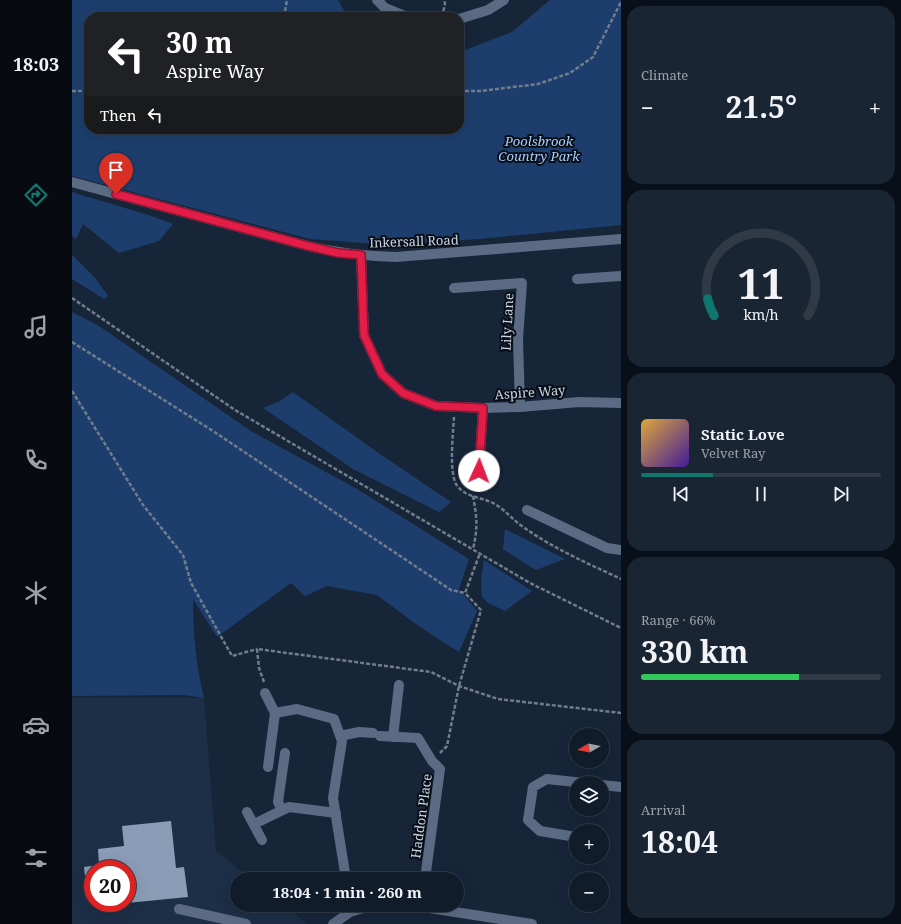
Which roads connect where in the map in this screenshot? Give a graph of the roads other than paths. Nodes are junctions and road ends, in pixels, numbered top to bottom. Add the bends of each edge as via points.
1 (377, 0) edge
2 (504, 0) edge
3 (395, 12) edge
4 (464, 17) edge
5 (72, 182) edge
6 (621, 239) edge
7 (361, 255) junction
8 (621, 276) edge
9 (577, 279) dead end
10 (454, 288) dead end
11 (621, 403) edge
12 (520, 407) junction
13 (483, 408) junction
14 (479, 471) dead end
15 (527, 510) dead end
16 (621, 550) edge
17 (398, 685) dead end
18 (265, 693) dead end
19 (275, 713) junction
20 (340, 736) junction
21 (394, 737) junction
22 (285, 753) dead end
23 (268, 767) dead end
24 (569, 781) edge
25 (609, 786) edge
26 (621, 787) edge
27 (282, 810) junction
28 (247, 812) dead end
29 (336, 813) junction
30 (254, 824) junction
31 (569, 836) edge
32 (262, 840) dead end
33 (345, 872) edge
34 (426, 872) edge
35 (179, 909) dead end
36 (346, 912) edge
37 (458, 912) edge
38 (246, 924) edge
39 (333, 924) edge
40 (532, 924) edge

1 - 3 street via 385,8
2 - 4 street via 488,10
5 - 7 street, Inkersall Road via 308,246
6 - 7 street, Inkersall Road via 396,257
7 - 13 street, Aspire Way via 364,335 382,374 403,393 436,406
8 - 9 street
10 - 12 street, Lily Lane via 522,283 518,339
11 - 12 street, Aspire Way via 579,402
12 - 13 street, Aspire Way
13 - 14 street
15 - 16 street via 607,548
17 - 21 street
18 - 19 street
19 - 20 street via 297,709 334,720
19 - 23 street
20 - 21 street via 358,732
20 - 29 street via 342,741 333,798
21 - 34 street, Haddon Place via 418,738 440,769
22 - 27 street via 278,802
24 - 31 street via 547,779 533,787 528,820 540,831
25 - 26 street
27 - 29 street via 289,806
27 - 30 street
28 - 30 street
29 - 33 street
30 - 32 street
35 - 38 street
36 - 39 street
37 - 40 street

